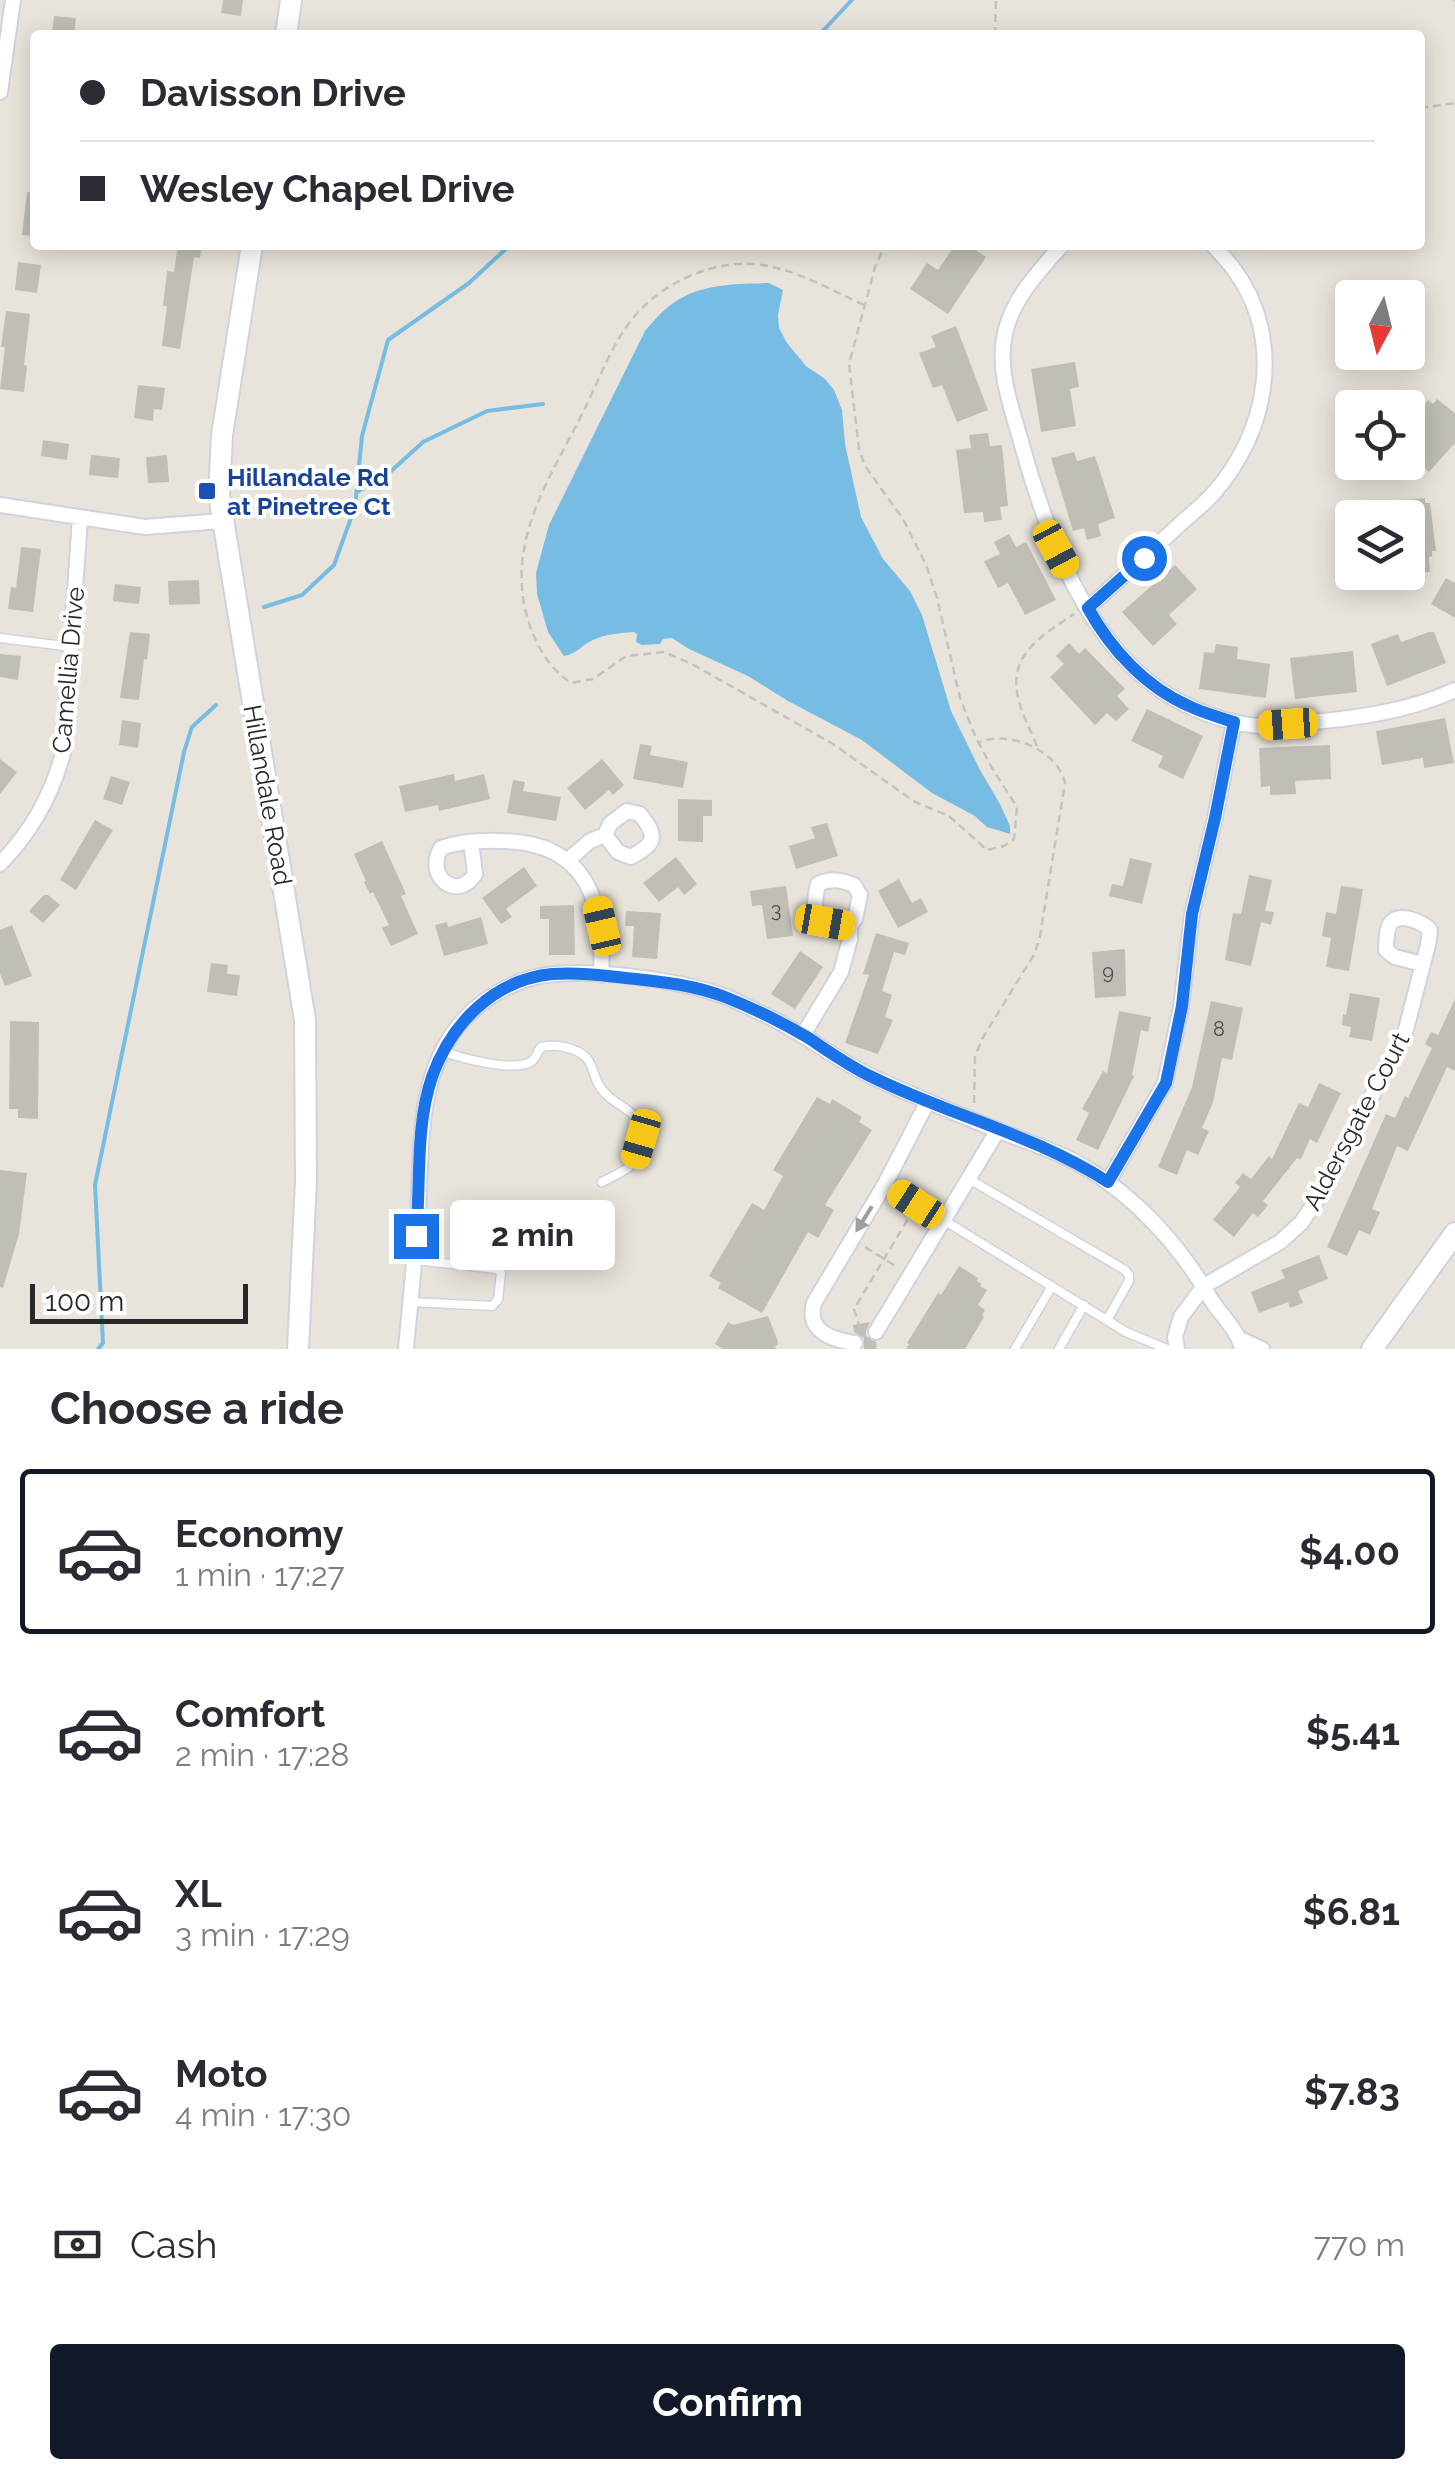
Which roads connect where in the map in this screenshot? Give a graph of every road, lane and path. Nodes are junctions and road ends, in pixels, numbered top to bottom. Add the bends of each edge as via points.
1 (13, 0) edge
2 (291, 0) edge
3 (996, 0) edge
4 (287, 30) edge
5 (994, 30) edge
6 (0, 92) edge
7 (1455, 103) edge
8 (1425, 107) edge
9 (251, 250) edge
10 (882, 250) edge
11 (1058, 250) edge
12 (1218, 250) edge
13 (864, 305) junction
14 (0, 505) edge
15 (80, 518) junction
16 (222, 521) junction
17 (1088, 608) junction
18 (0, 638) edge
19 (72, 647) junction
20 (1455, 690) edge
21 (1234, 722) junction
22 (979, 742) junction
23 (1037, 748) junction
24 (605, 835) dead end
25 (471, 842) dead end
26 (568, 860) junction
27 (0, 864) edge
28 (850, 926) dead end
29 (1422, 964) dead end
30 (601, 975) junction
31 (804, 1035) junction
32 (442, 1051) junction
33 (927, 1103) junction
34 (974, 1103) dead end
35 (998, 1130) junction
36 (970, 1178) junction
37 (602, 1182) dead end
38 (1108, 1182) junction
39 (885, 1184) junction
40 (912, 1213) dead end
41 (944, 1221) junction
42 (1455, 1233) edge
43 (851, 1239) junction
44 (884, 1259) junction
45 (414, 1260) junction
46 (910, 1276) junction
47 (1052, 1286) junction
48 (1204, 1286) junction
49 (410, 1302) junction
50 (1084, 1305) junction
51 (1108, 1320) junction
52 (864, 1335) junction
53 (1240, 1344) edge
54 (298, 1349) edge
55 (406, 1349) edge
56 (1015, 1349) edge
57 (1060, 1349) edge
58 (1167, 1349) edge
59 (1177, 1349) edge
60 (1262, 1349) edge
61 (1372, 1349) edge

1 - 6 street
2 - 4 street
3 - 5 path
7 - 8 path
9 - 16 street, Hillandale Road via 218,468
10 - 13 path
11 - 17 street via 1011,314 1002,367 1045,522
12 - 17 street via 1234,268 1260,322 1264,383 1255,425 1214,493
13 - 22 path via 849,364 861,459 926,565 960,698
13 - 22 path via 793,272 730,264 668,287 638,312 538,502 520,561 526,616 538,649 571,683 593,678 626,656 664,652 834,744 995,850 1014,839 1017,808
14 - 15 street
15 - 16 street via 145,527
15 - 19 street, Camellia Drive
16 - 54 street, Hillandale Road via 305,1020
17 - 21 street via 1109,642 1150,682
17 - 23 path via 1046,633 1018,666 1016,688
18 - 19 lane
19 - 27 street, Camellia Drive via 58,774 33,825
20 - 21 street via 1364,716 1261,726
21 - 38 street via 1192,914 1166,1083
22 - 23 path via 990,738
23 - 34 path via 1057,763 1064,783 1040,936 982,1039
24 - 26 street
25 - 26 street via 517,841
26 - 30 street via 596,901
28 - 31 street via 841,972
29 - 48 street, Aldersgate Court via 1405,1034 1311,1209 1280,1242
30 - 31 street via 723,996
30 - 32 street via 550,974 510,986 458,1026
31 - 33 street
32 - 37 lane via 519,1065 551,1044 582,1052 598,1084 638,1122 641,1139 626,1170
32 - 45 street via 422,1130
33 - 35 street
33 - 39 street
35 - 36 street
35 - 38 street
36 - 41 street
36 - 51 lane via 1129,1275
38 - 48 street via 1158,1225
39 - 41 lane
39 -> 43 street
40 - 44 path
41 - 46 street
41 - 47 lane
42 - 61 street
43 - 44 path
43 - 52 street via 811,1312 825,1336
44 - 46 path
44 - 52 path via 854,1309
45 - 49 street
45 - 49 lane via 497,1269 500,1286 492,1306
46 - 52 street
47 - 50 lane
47 - 56 lane
48 - 53 street
48 - 59 street via 1180,1318
49 - 55 street
50 - 51 lane
50 - 57 lane
51 - 58 lane
53 - 60 street

